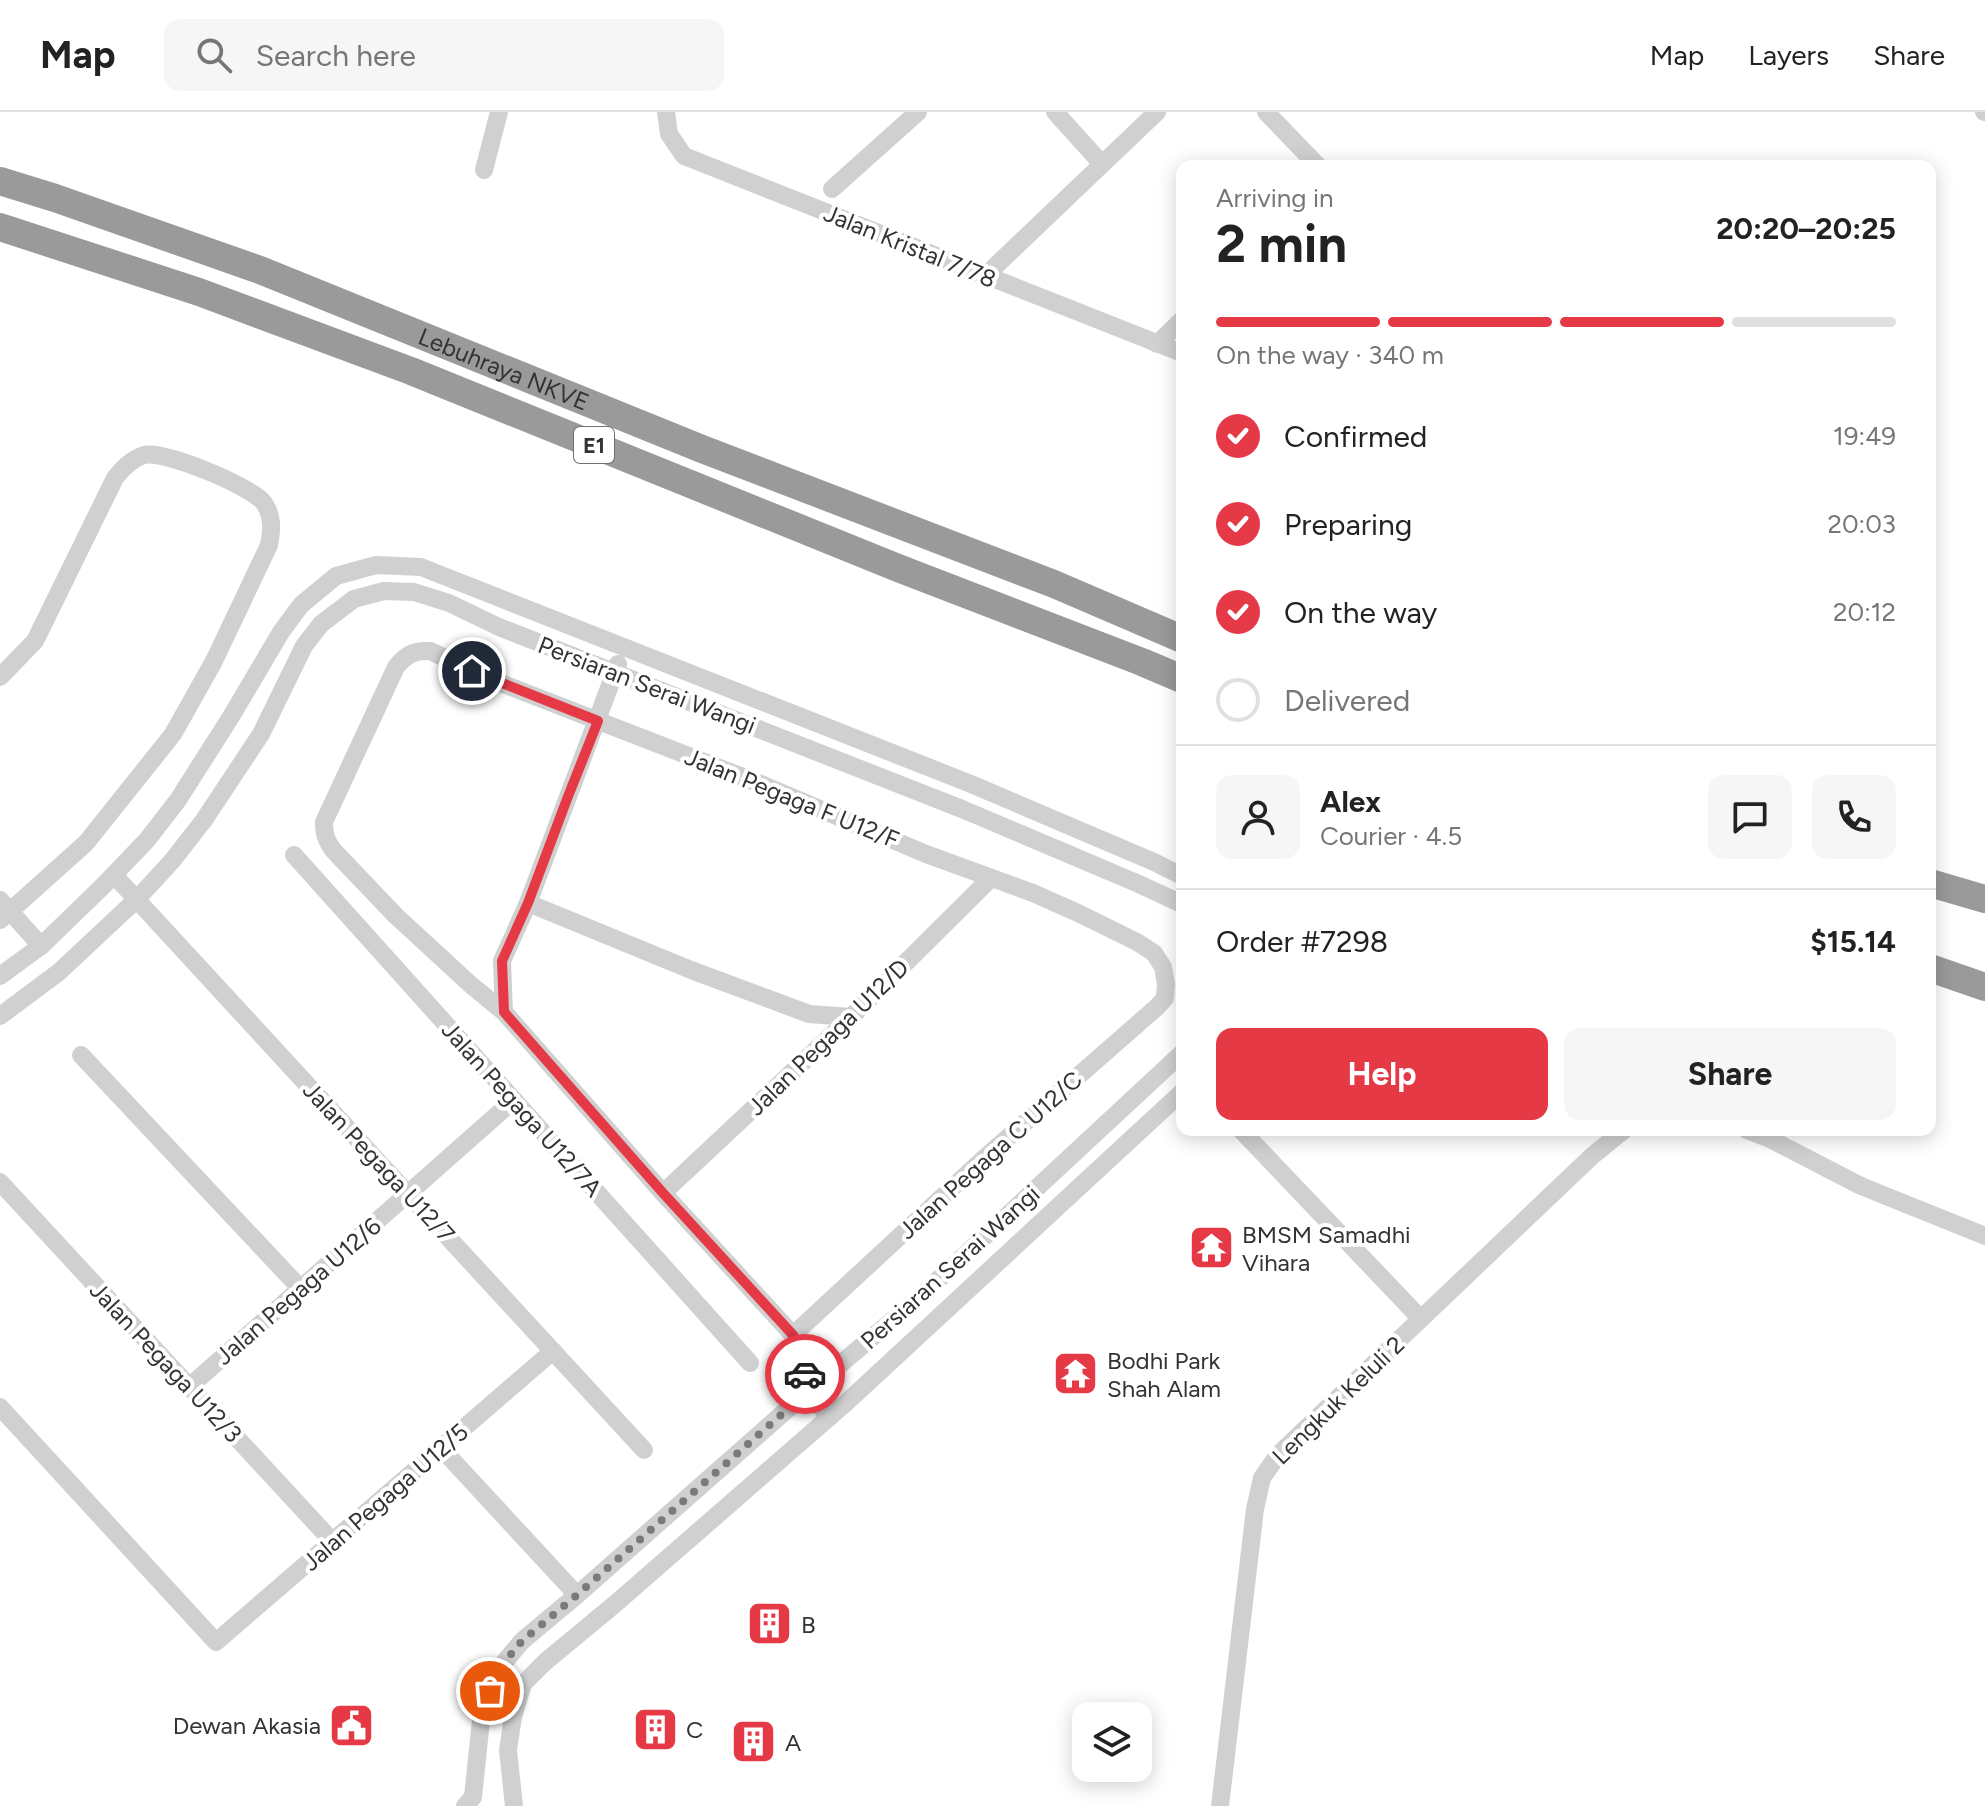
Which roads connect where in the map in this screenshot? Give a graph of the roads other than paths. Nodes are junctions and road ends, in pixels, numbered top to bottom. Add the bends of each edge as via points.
1 (499, 112) edge
2 (666, 112) edge
3 (918, 112) edge
4 (1055, 112) edge
5 (1157, 112) edge
6 (1266, 112) edge
7 (1312, 160) edge
8 (1102, 164) junction
9 (484, 170) dead end
10 (0, 181) edge
11 (832, 189) dead end
12 (0, 227) edge
13 (985, 276) junction
14 (1176, 326) edge
15 (1157, 344) junction
16 (1176, 351) edge
17 (1176, 636) edge
18 (624, 648) junction
19 (615, 673) junction
20 (1176, 676) edge
21 (0, 677) edge
22 (598, 721) junction
23 (294, 855) dead end
24 (1176, 873) edge
25 (114, 875) junction
26 (991, 878) junction
27 (1936, 885) edge
28 (137, 899) junction
29 (1985, 899) edge
30 (1176, 901) edge
31 (528, 903) junction
32 (4, 910) edge
33 (41, 946) junction
34 (1163, 967) joint
35 (1936, 970) edge
36 (0, 976) edge
37 (1985, 987) edge
38 (504, 1012) junction
39 (0, 1016) edge
40 (851, 1017) junction
41 (81, 1055) dead end
42 (1176, 1063) edge
43 (1176, 1098) edge
44 (514, 1100) junction
45 (1247, 1136) edge
46 (1617, 1136) edge
47 (1763, 1136) edge
48 (0, 1182) edge
49 (663, 1193) junction
50 (408, 1194) junction
51 (1985, 1236) edge
52 (301, 1289) junction
53 (1421, 1319) junction
54 (793, 1335) junction
55 (553, 1351) junction
56 (750, 1363) dead end
57 (189, 1387) junction
58 (807, 1392) junction
59 (0, 1407) edge
60 (830, 1417) junction
61 (441, 1448) junction
62 (644, 1450) dead end
63 (333, 1542) junction
64 (577, 1595) junction
65 (465, 1806) edge
66 (514, 1806) edge
67 (1220, 1806) edge

1 - 9 street
2 - 13 street, Jalan Kristal 7/78 via 669,134 684,156
3 - 11 street
4 - 8 street
5 - 8 street
6 - 7 street
8 - 13 street
10 - 17 highway, Lebuhraya NKVE / E1 via 260,270
12 - 20 highway, Lebuhraya NKVE / E1 via 199,292 411,371
13 - 15 street, Jalan Kristal 7/78
14 - 15 street
15 - 16 street, Jalan Kristal 7/78
18 - 19 street
18 - 24 street, Persiaran Serai Wangi via 971,784
18 - 25 street, Persiaran Serai Wangi via 421,567 376,565 336,576 301,605 178,800
19 - 22 street
19 - 28 street, Persiaran Serai Wangi via 414,592 384,591 354,599 321,624 304,646 261,734 204,820
19 - 30 street, Persiaran Serai Wangi via 948,803
21 - 32 street via 35,641 121,469 155,454 210,472 264,503 271,516 269,545 173,734 86,843
22 - 26 street, Jalan Pegaga F U12/F
22 - 31 street
22 - 38 street, Jalan Pegaga F U12/F via 430,651 410,653 396,667 324,822 333,850 396,916
23 - 44 street, Jalan Pegaga U12/7A
25 - 28 street, Jalan Pegaga U12/7
25 - 33 street, Persiaran Serai Wangi
26 - 34 street, Jalan Pegaga F U12/F via 1137,942
26 - 40 street, Jalan Pegaga U12/D
27 - 29 highway
28 - 39 street, Persiaran Serai Wangi via 59,972
28 - 50 street, Jalan Pegaga U12/7
31 - 38 street via 502,961
31 - 40 street via 809,1014
32 - 33 street
33 - 36 street, Persiaran Serai Wangi
34 - 54 street, Jalan Pegaga C U12/C via 1165,998 1157,1007
35 - 37 highway
38 - 49 street
40 - 49 street, Jalan Pegaga U12/D
41 - 52 street
42 - 58 street, Persiaran Serai Wangi via 912,1304
43 - 60 street, Persiaran Serai Wangi
44 - 50 street, Jalan Pegaga U12/6
44 - 56 street, Jalan Pegaga U12/7A
45 - 53 street
46 - 53 street, Lengkuk Keluli 2
47 - 51 street via 1861,1186
48 - 57 street, Jalan Pegaga U12/3
49 - 54 street
50 - 52 street, Jalan Pegaga U12/6
50 - 55 street, Jalan Pegaga U12/7
52 - 57 street, Jalan Pegaga U12/6
53 - 67 street, Lengkuk Keluli 2 via 1278,1455 1262,1478
54 - 58 street
55 - 61 street, Jalan Pegaga U12/5
55 - 62 street, Jalan Pegaga U12/7
57 - 63 street, Jalan Pegaga U12/3
58 - 60 street
58 - 64 street, Persiaran Serai Wangi
59 - 63 street, Jalan Pegaga U12/5 via 216,1642
60 - 66 street, Persiaran Serai Wangi via 523,1684 508,1750
61 - 63 street, Jalan Pegaga U12/5
61 - 64 street
64 - 65 street, Persiaran Serai Wangi via 522,1641 497,1671 482,1711 473,1797

